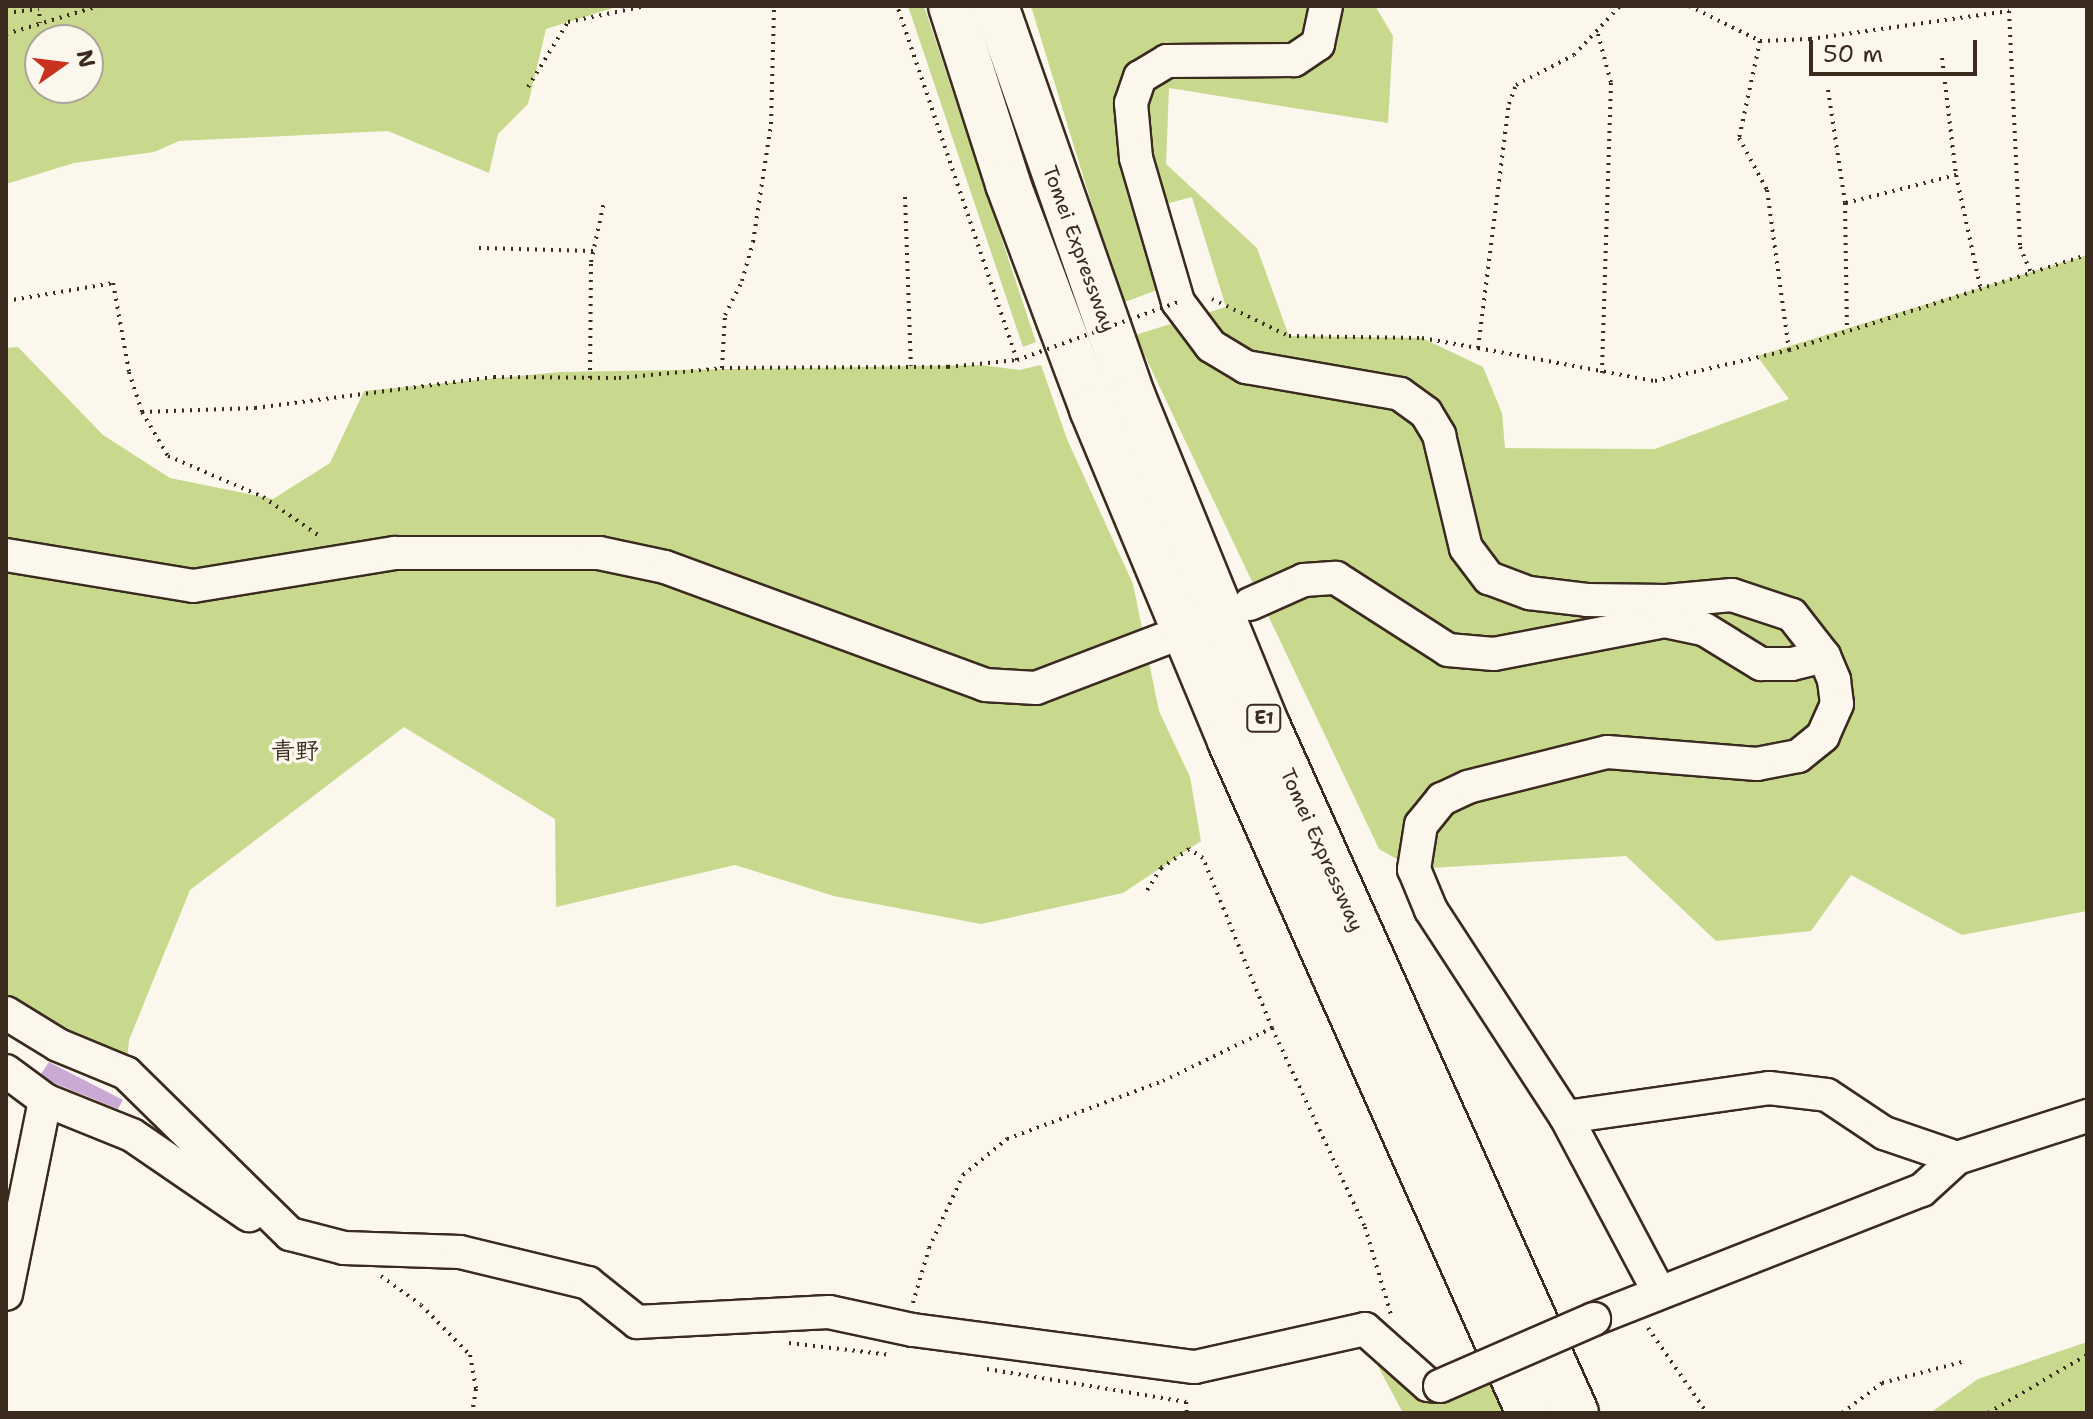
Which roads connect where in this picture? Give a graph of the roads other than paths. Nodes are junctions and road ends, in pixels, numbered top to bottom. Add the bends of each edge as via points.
1 (951, 6) edge
2 (996, 6) edge
3 (1326, 6) edge
4 (6, 555) edge
5 (1250, 604) dead end
6 (1164, 639) dead end
7 (1824, 656) junction
8 (6, 1013) edge
9 (6, 1071) edge
10 (45, 1100) junction
11 (2087, 1116) edge
12 (1566, 1117) junction
13 (1957, 1158) junction
14 (290, 1234) junction
15 (6, 1294) edge
16 (1645, 1296) junction
17 (1529, 1413) edge
18 (1576, 1413) edge

1 - 17 highway, Tomei Expressway / E1 via 1008,184 1110,452 1236,756
2 - 18 highway, Tomei Expressway / E1 via 1133,397 1267,725
3 - 7 street via 1318,44 1294,60 1167,61 1140,77 1131,103 1136,158 1211,346 1246,367 1400,394 1426,413 1439,435 1466,548 1489,578 1529,593 1587,600 1732,595 1792,615
4 - 6 street via 193,586 349,558 550,549 599,553 665,567 985,685 1036,688
5 - 7 street via 1304,580 1336,578 1448,650 1494,654 1665,621 1704,629 1761,664
7 - 12 street via 1837,704 1823,736 1798,756 1757,764 1607,752 1468,787 1442,799 1421,825 1414,869 1431,910
8 - 14 street via 58,1045 126,1073
9 - 10 street
10 - 14 street via 132,1135 239,1211
10 - 15 street
11 - 13 street
12 - 13 street via 1769,1088 1827,1095 1884,1133
12 - 16 street
13 - 16 street via 1922,1190
14 - 16 street, bridge via 344,1248 460,1252 588,1283 637,1322 829,1312 905,1343 1195,1367 1365,1329 1428,1385 1440,1386

